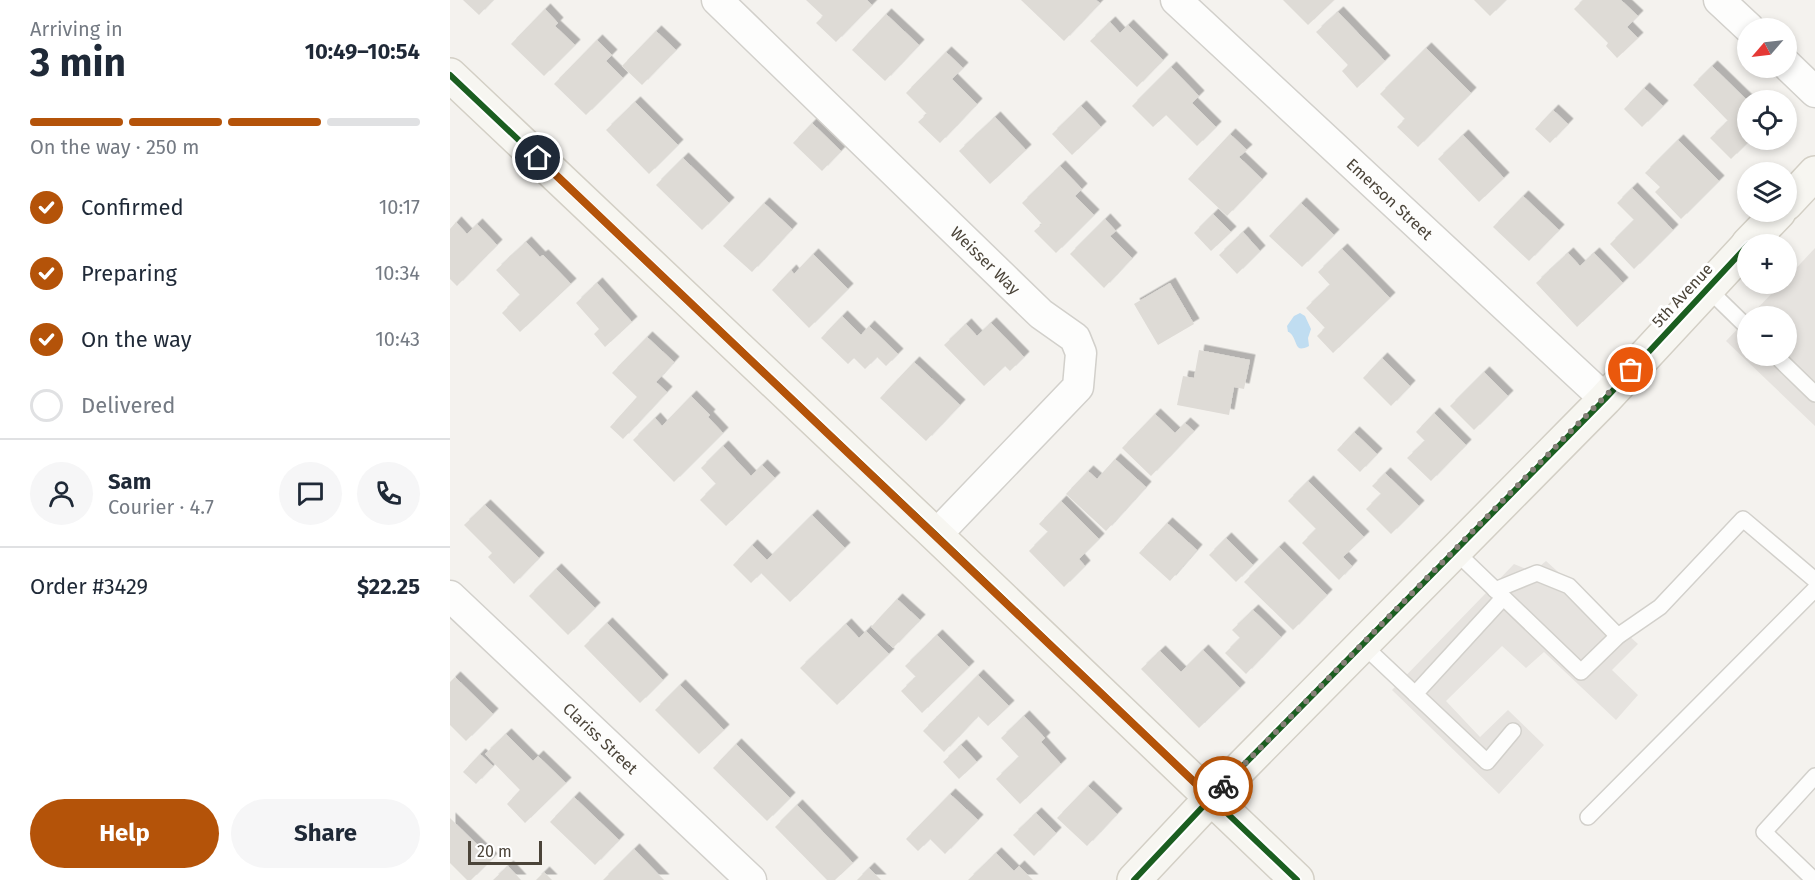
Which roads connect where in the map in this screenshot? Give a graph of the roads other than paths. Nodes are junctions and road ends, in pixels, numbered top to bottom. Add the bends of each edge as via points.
1 (717, 0) edge
2 (1176, 0) edge
3 (1719, 0) edge
4 (1738, 18) edge
5 (450, 75) edge
6 (1797, 75) edge
7 (1815, 92) edge
8 (1815, 173) edge
9 (1797, 192) edge
10 (1770, 222) edge
11 (1758, 234) edge
12 (1737, 257) edge
13 (1707, 288) junction
14 (1737, 317) edge
15 (1786, 366) edge
16 (1815, 394) edge
17 (1605, 399) junction
18 (936, 535) junction
19 (1455, 551) junction
20 (1815, 580) edge
21 (1815, 588) edge
22 (1499, 594) junction
23 (450, 596) edge
24 (1618, 636) junction
25 (1363, 645) junction
26 (1414, 694) junction
27 (1514, 731) dead end
28 (1815, 776) edge
29 (1211, 798) junction
30 (1588, 817) dead end
31 (751, 880) edge
32 (1134, 880) edge
33 (1297, 880) edge
34 (1814, 880) edge

1 - 18 street, Weisser Way via 1041,314 1075,338 1081,353 1078,387
2 - 17 street, Emerson Street
3 - 4 street
5 - 18 street
6 - 7 street
8 - 9 street
10 - 11 street, 5th Avenue
12 - 13 street, 5th Avenue
13 - 14 lane
13 - 17 street, 5th Avenue
15 - 16 lane
17 - 19 street, 5th Avenue
18 - 29 street
19 - 22 lane
19 - 25 street, 5th Avenue
20 - 24 lane via 1743,519 1660,607
21 - 30 lane
22 - 24 lane via 1537,573 1569,586
22 - 24 lane via 1581,672
22 - 26 lane
23 - 31 street, Clariss Street
25 - 26 lane
25 - 29 street, 5th Avenue
26 - 27 lane via 1487,762
28 - 34 lane via 1764,832
29 - 32 street, 5th Avenue
29 - 33 street

